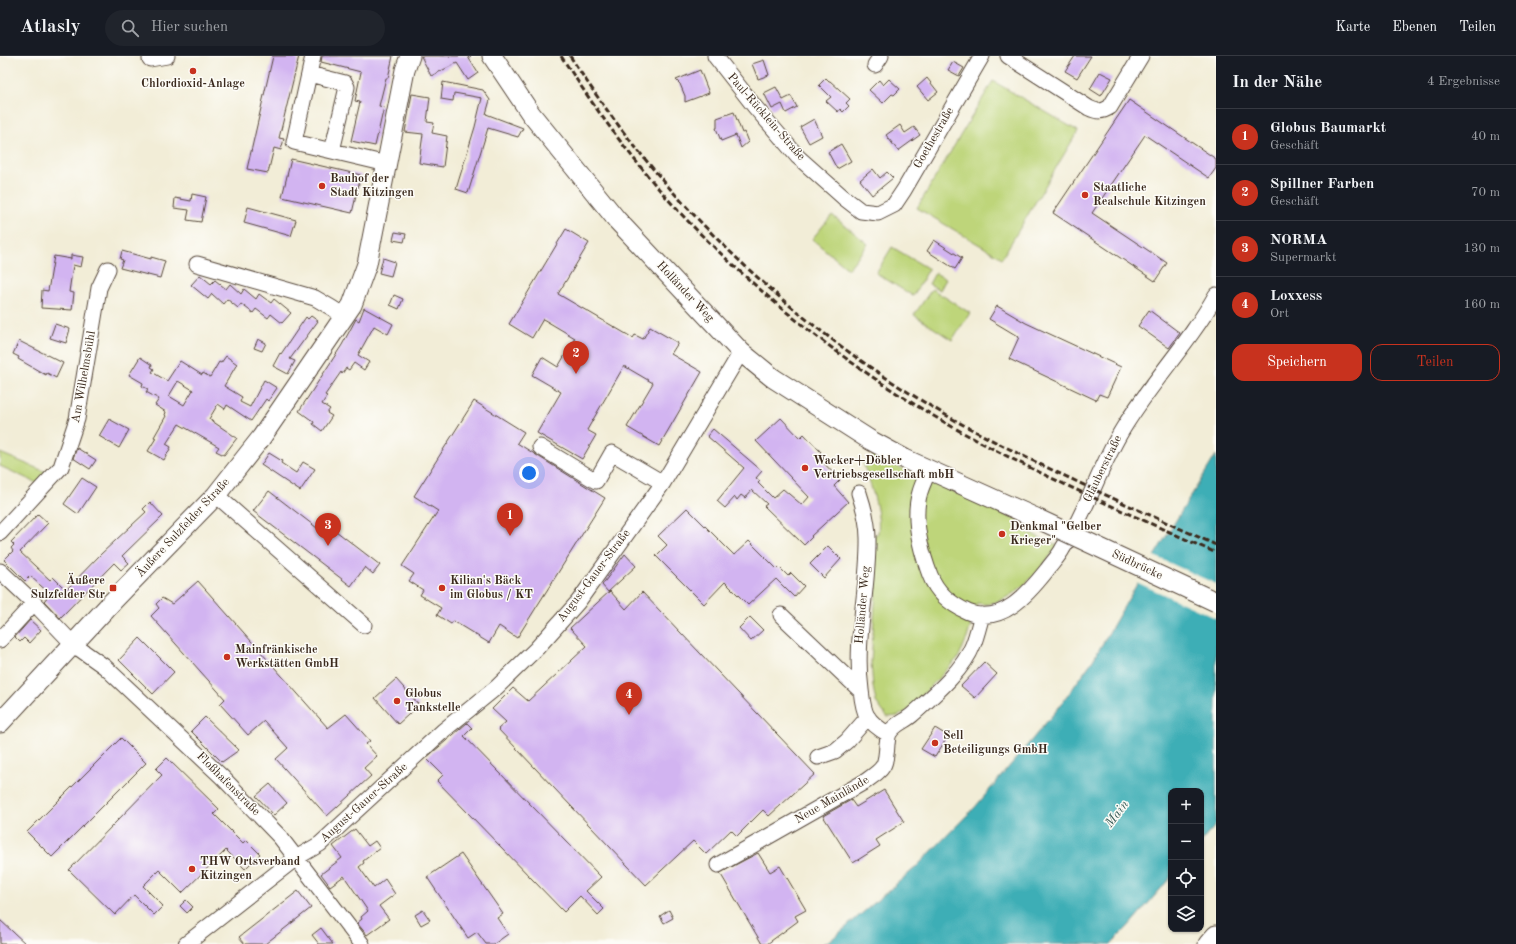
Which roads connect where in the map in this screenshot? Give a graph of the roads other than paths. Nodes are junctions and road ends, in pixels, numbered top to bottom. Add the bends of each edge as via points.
1 (167, 56) edge
2 (313, 56) edge
3 (410, 56) edge
4 (492, 56) edge
5 (714, 56) edge
6 (982, 56) edge
7 (1008, 56) edge
8 (1141, 56) edge
9 (151, 58) edge
10 (309, 74) junction
11 (332, 151) junction
12 (387, 164) junction
13 (878, 213) joint
14 (197, 264) dead end
15 (108, 269) dead end
16 (1216, 295) edge
17 (344, 316) junction
18 (741, 352) junction
19 (540, 447) dead end
20 (929, 470) junction
21 (663, 483) junction
22 (859, 493) dead end
23 (216, 495) junction
24 (0, 533) edge
25 (0, 572) edge
26 (1216, 602) edge
27 (34, 603) junction
28 (781, 615) dead end
29 (982, 615) junction
30 (364, 625) dead end
31 (0, 640) edge
32 (74, 645) junction
33 (861, 691) junction
34 (868, 717) junction
35 (0, 723) edge
36 (888, 734) junction
37 (818, 757) dead end
38 (296, 858) junction
39 (718, 865) dead end
40 (1216, 935) edge
41 (186, 944) edge
42 (362, 944) edge
43 (1208, 944) edge

1 - 9 street
2 - 10 street
3 - 12 main road, Äußere Sulzfelder Straße
4 - 18 main road, Holländer Weg via 531,114 617,220
5 - 13 street, Paul-Rücklein-Straße via 798,157 861,210
6 - 13 street, Goethestraße via 904,190 894,205
7 - 8 street via 1089,108 1104,111 1110,107
10 - 11 street via 345,83 347,87
10 - 11 street via 294,142
11 - 12 street
12 - 17 main road, Äußere Sulzfelder Straße via 367,264 352,305
14 - 17 street via 315,298
15 - 24 street, Am Wilhelmsbühl via 99,288 77,419 61,466
16 - 29 street, Glauberstraße via 1124,427 1063,549 1017,603 1006,610
17 - 23 main road, Äußere Sulzfelder Straße via 261,438
18 - 20 main road, Holländer Weg via 773,378 829,415 870,440
18 - 21 street, August-Gauer-Straße
19 - 21 street via 596,481 612,454
20 - 26 main road, Südbrücke, bridge
20 - 29 street, Glauberstraße via 918,506 919,535 931,579 948,601 971,613
21 - 38 street, August-Gauer-Straße via 578,602 537,648 497,687 444,730 320,844
22 - 33 street, Holländer Weg via 865,510 868,539 860,632
23 - 30 street
23 - 32 main road, Äußere Sulzfelder Straße
25 - 27 street, Floßhafenstraße
27 - 31 street
27 - 32 street, Floßhafenstraße
28 - 33 street
29 - 36 street via 973,645 953,676
32 - 35 main road, Äußere Sulzfelder Straße
32 - 38 street, Floßhafenstraße via 105,667 222,777 280,837
33 - 34 street, Holländer Weg
34 - 36 street
34 - 37 street via 835,751
36 - 39 street, Neue Mainlände via 887,758 878,772
38 - 41 street, August-Gauer-Straße
38 - 42 street, Floßhafenstraße
40 - 43 main road

